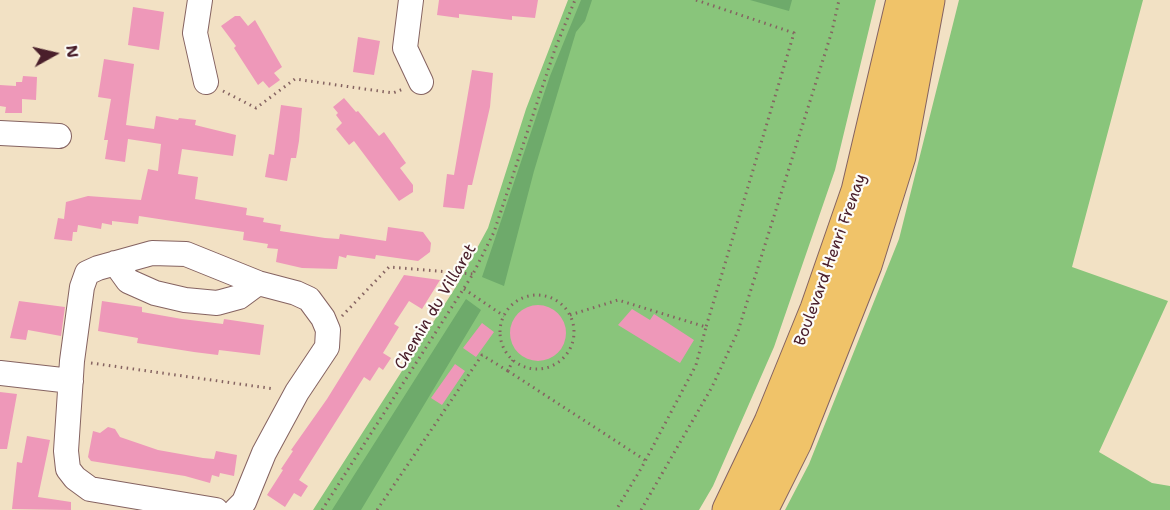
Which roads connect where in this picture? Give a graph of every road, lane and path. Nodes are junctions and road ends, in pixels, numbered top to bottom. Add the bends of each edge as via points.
1 (200, 0) edge
2 (411, 0) edge
3 (575, 0) edge
4 (696, 0) edge
5 (839, 0) edge
6 (903, 0) edge
7 (928, 0) edge
8 (206, 82) joint
9 (421, 82) joint
10 (0, 133) edge
11 (59, 136) dead end
12 (115, 263) junction
13 (473, 274) junction
14 (258, 283) junction
15 (464, 289) junction
16 (570, 315) junction
17 (504, 316) junction
18 (706, 327) junction
19 (328, 330) junction
20 (513, 360) junction
21 (71, 371) junction
22 (508, 371) junction
23 (0, 373) edge
24 (297, 392) junction
25 (645, 460) junction
26 (216, 510) edge
27 (236, 510) edge
28 (322, 510) edge
29 (377, 510) edge
30 (616, 510) edge
31 (641, 510) edge
32 (729, 510) edge
33 (761, 510) edge

1 - 8 street via 195,33
2 - 9 street via 405,48
3 - 13 path, Chemin du Villaret via 494,232
4 - 18 path via 794,33
5 - 31 path via 738,331 712,387
6 - 32 highway, Boulevard Henri Frenay via 858,191 817,309 771,422
7 - 33 highway, Boulevard Henri Frenay via 899,156 865,265 795,442
8 - 9 path via 256,108 295,80 393,93
10 - 11 street
12 - 14 street via 152,254 186,254
12 - 14 street via 128,280 155,293 185,300 217,303 239,297
12 - 21 street via 87,273
13 - 15 path, Chemin du Villaret
13 - 19 path via 390,267
14 - 19 street via 309,299
15 - 17 path
15 - 28 path, Chemin du Villaret
16 - 17 path via 550,297 532,295 515,302
16 - 18 path via 618,300
16 - 20 path via 574,335 560,362 531,369
17 - 20 path via 501,340
18 - 25 path via 696,365
19 - 24 street via 327,347
20 - 22 path
21 - 23 street
21 - 24 path
21 - 26 street via 66,451 68,469 75,478 90,489
22 - 25 path
22 - 29 path via 482,355
24 - 27 street via 264,453 244,502
25 - 30 path

